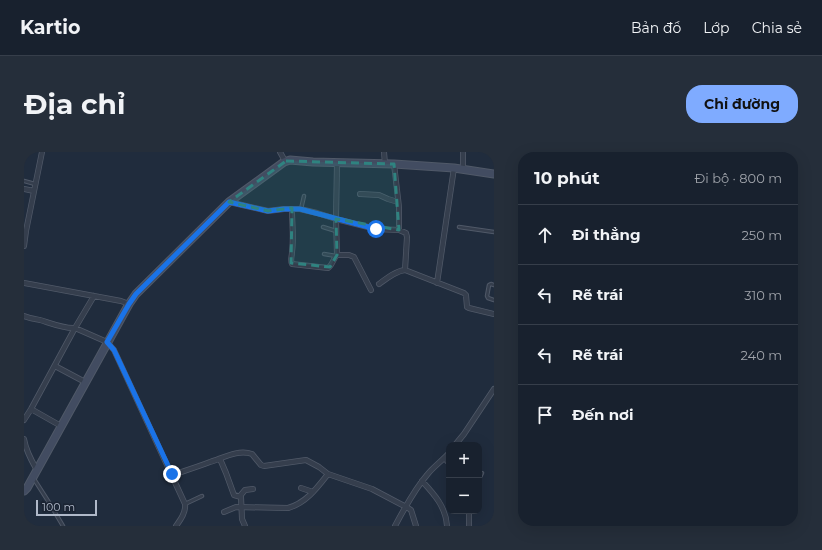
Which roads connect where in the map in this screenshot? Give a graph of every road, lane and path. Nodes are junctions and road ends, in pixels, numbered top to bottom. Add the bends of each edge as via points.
1 (42, 152) edge
2 (280, 152) edge
3 (384, 152) edge
4 (463, 152) edge
5 (285, 162) junction
6 (337, 163) junction
7 (385, 164) junction
8 (394, 164) junction
9 (454, 168) junction
10 (463, 169) junction
11 (494, 174) edge
12 (24, 181) edge
13 (35, 184) junction
14 (24, 189) edge
15 (34, 191) junction
16 (360, 194) dead end
17 (304, 196) dead end
18 (229, 202) junction
19 (398, 202) junction
20 (300, 209) junction
21 (292, 210) junction
22 (336, 219) junction
23 (323, 227) dead end
24 (459, 227) dead end
25 (399, 230) junction
26 (25, 231) edge
27 (336, 231) junction
28 (494, 232) edge
29 (24, 246) edge
30 (324, 254) dead end
31 (336, 255) junction
32 (405, 270) junction
33 (24, 283) edge
34 (437, 283) junction
35 (380, 284) dead end
36 (494, 284) edge
37 (370, 290) dead end
38 (94, 296) junction
39 (494, 300) edge
40 (129, 304) junction
41 (494, 314) edge
42 (24, 316) edge
43 (75, 328) junction
44 (107, 342) junction
45 (55, 366) junction
46 (85, 382) junction
47 (494, 390) edge
48 (31, 409) junction
49 (24, 420) edge
50 (61, 426) junction
51 (24, 439) edge
52 (457, 442) edge
53 (444, 458) edge
54 (220, 459) junction
55 (35, 474) junction
56 (172, 474) junction
57 (328, 474) junction
58 (422, 481) junction
59 (253, 488) dead end
60 (301, 488) dead end
61 (24, 491) edge
62 (313, 492) junction
63 (202, 496) dead end
64 (240, 496) junction
65 (185, 504) junction
66 (405, 506) junction
67 (242, 507) junction
68 (224, 512) dead end
69 (469, 514) edge
70 (62, 526) edge
71 (176, 526) edge
72 (245, 526) edge
73 (395, 526) edge
74 (416, 526) edge
75 (447, 526) edge
76 (469, 526) edge

1 - 13 street
2 - 5 street
3 - 7 street
4 - 10 street
5 - 6 street via 290,160
5 - 18 street
6 - 7 street
6 - 22 street
7 - 8 street
8 - 9 street
8 - 19 street
9 - 10 street
9 - 34 street
10 - 11 street
12 - 13 lane
13 - 15 street
14 - 15 street
15 - 26 street
16 - 19 street via 379,195
17 - 20 lane
18 - 21 street via 268,211
18 - 40 street via 136,294
19 - 25 street
20 - 21 street
20 - 22 street
21 - 31 street via 292,264 328,268
22 - 25 street via 376,229
22 - 27 street
23 - 27 lane
24 - 28 lane
25 - 32 street via 406,233 407,237
26 - 29 street
27 - 31 street
30 - 31 lane
31 - 37 street via 353,256
32 - 34 street
32 - 35 street
33 - 38 street
34 - 41 street via 465,294 468,308
36 - 39 lane via 489,285 487,296
38 - 40 street
38 - 43 street
40 - 44 street
42 - 43 street
43 - 44 street
43 - 45 street
44 - 46 street
44 - 56 street via 114,350
45 - 46 street
45 - 48 street
46 - 50 street
47 - 52 street
48 - 49 street
48 - 50 street
50 - 55 street
51 - 55 street
53 - 58 street
54 - 56 street
54 - 57 street via 228,455 250,453 266,467 306,460
54 - 64 street via 234,494
55 - 61 street
55 - 70 lane
56 - 65 street
57 - 62 street
57 - 66 street via 372,489
58 - 66 street
58 - 75 street via 442,506
59 - 64 street via 245,490
60 - 62 street
62 - 67 street via 288,508
63 - 65 lane
64 - 67 street
65 - 71 street via 184,513
66 - 73 street
66 - 74 street via 410,510
67 - 68 street via 236,506
67 - 72 street
69 - 76 street

